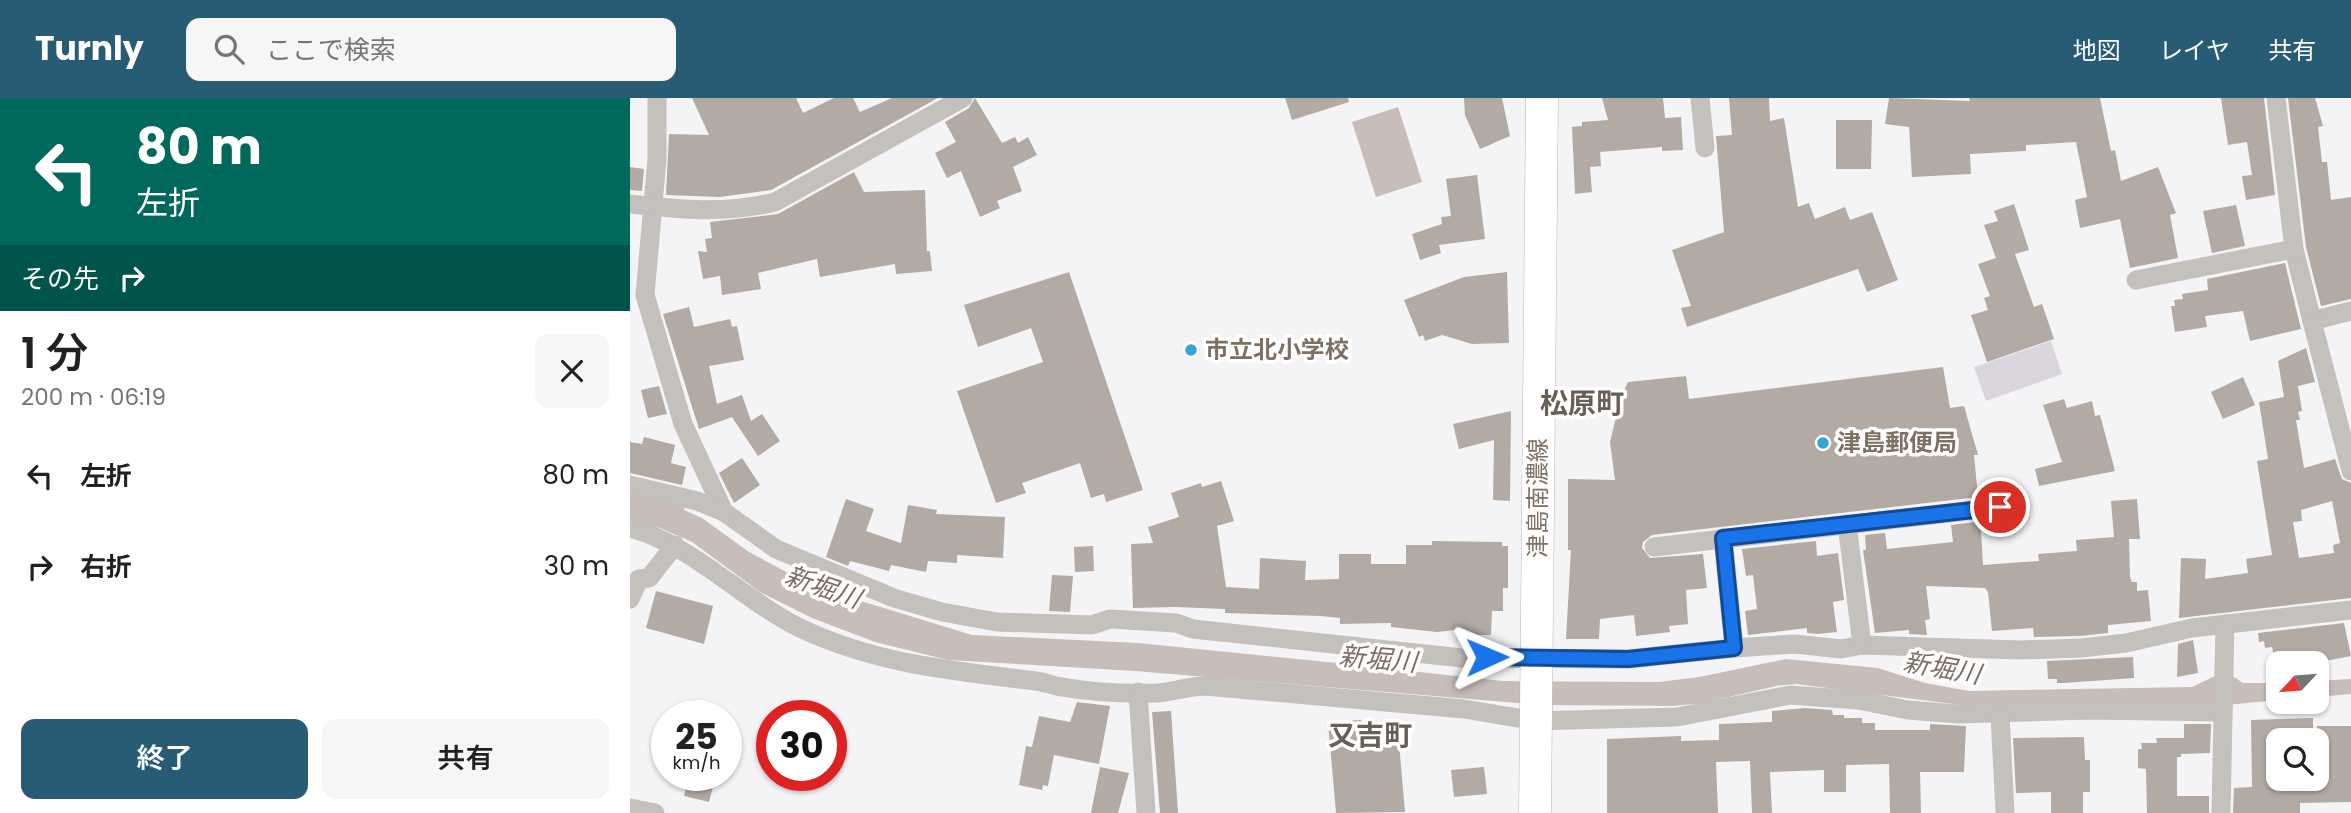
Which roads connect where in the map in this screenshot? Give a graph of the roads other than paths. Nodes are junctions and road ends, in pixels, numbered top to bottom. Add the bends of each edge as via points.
1 (657, 98) edge
2 (1542, 98) edge
3 (1700, 98) edge
4 (2276, 98) edge
5 (956, 100) edge
6 (1705, 148) dead end
7 (630, 204) edge
8 (652, 207) junction
9 (2294, 249) junction
10 (2136, 280) dead end
11 (2351, 311) edge
12 (2312, 321) junction
13 (2351, 471) edge
14 (630, 485) edge
15 (2000, 507) dead end
16 (724, 512) junction
17 (1847, 524) junction
18 (630, 528) edge
19 (1723, 538) junction
20 (675, 545) junction
21 (1654, 547) dead end
22 (630, 599) edge
23 (2351, 610) edge
24 (2225, 624) junction
25 (1863, 645) junction
26 (1734, 648) junction
27 (1537, 664) junction
28 (1138, 692) junction
29 (2222, 712) junction
30 (1536, 715) junction
31 (2000, 715) junction
32 (630, 808) edge
33 (655, 813) edge
34 (1146, 813) edge
35 (1535, 813) edge
36 (2005, 813) edge
37 (2221, 813) edge

1 - 8 street
2 - 27 main road, 津島南濃線
3 - 6 street
4 - 9 street
5 - 8 street via 775,202 700,212
7 - 8 street
8 - 16 street via 645,276 647,311 683,424
9 - 10 street
9 - 12 street
11 - 12 street
12 - 13 street
14 - 16 street
15 - 17 street
16 - 27 street via 776,549 942,612 997,622 1092,625 1110,619 1176,623 1193,629
17 - 19 street
17 - 25 street
18 - 20 street
19 - 21 street
19 - 26 street
20 - 22 street via 649,578 639,579
20 - 28 street via 760,607 855,650 956,674
23 - 24 street
24 - 25 street via 2081,648
24 - 29 street
25 - 26 street
26 - 27 street
27 - 30 main road, 津島南濃線
28 - 30 street via 1205,686
28 - 34 street
29 - 31 street via 2089,710
29 - 37 street
30 - 31 street via 1677,718 1790,695 1858,700 1908,710
30 - 35 main road, 津島南濃線
31 - 36 street
32 - 33 street

